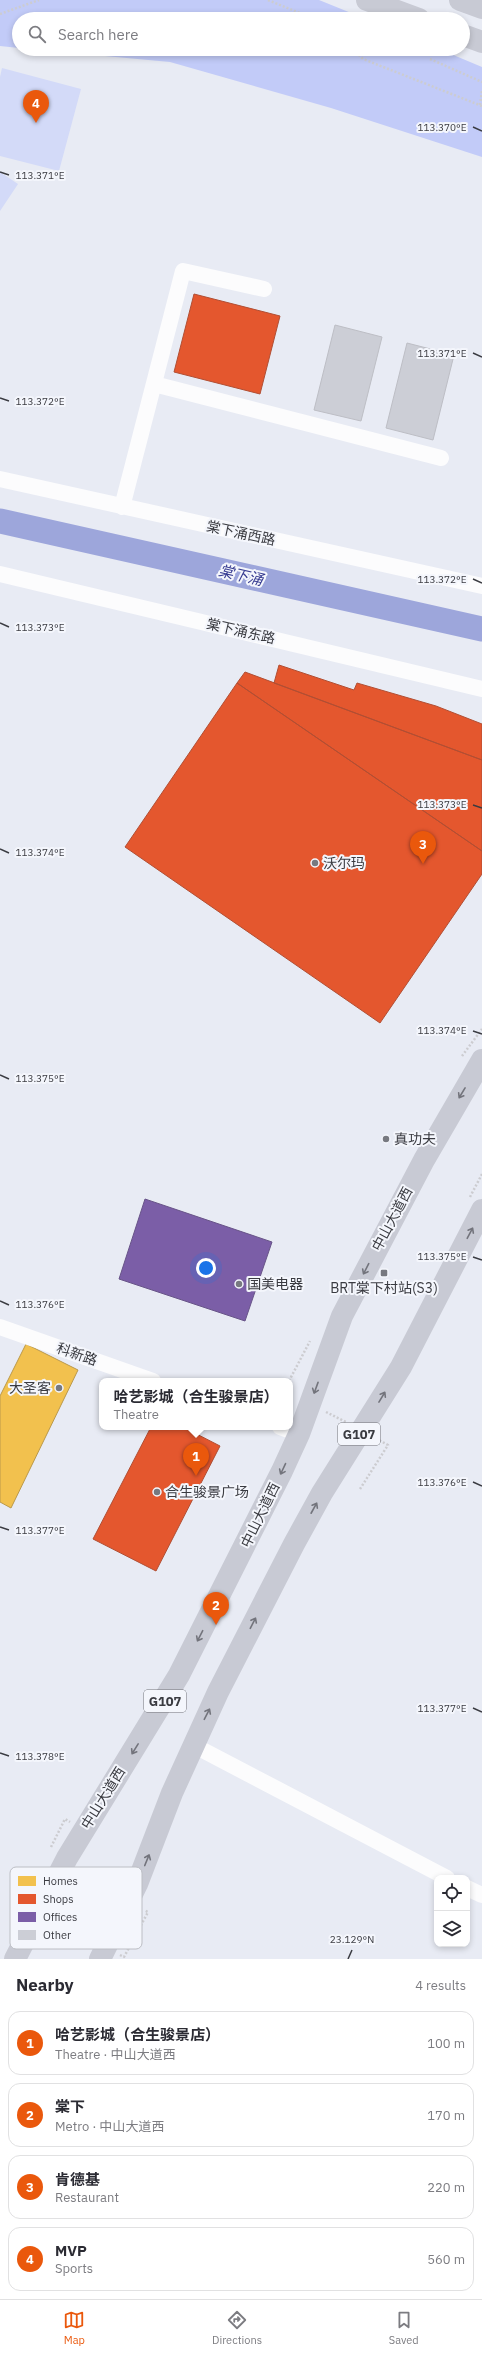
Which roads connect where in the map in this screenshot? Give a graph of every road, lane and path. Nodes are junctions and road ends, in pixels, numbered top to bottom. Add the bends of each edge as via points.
1 (39, 0) edge
2 (268, 0) edge
3 (366, 0) edge
4 (460, 0) edge
5 (482, 8) edge
6 (297, 12) edge
7 (399, 12) edge
8 (0, 14) edge
9 (470, 38) edge
10 (482, 42) edge
11 (359, 56) edge
12 (430, 59) dead end
13 (482, 82) edge
14 (482, 92) edge
15 (481, 105) edge
16 (264, 289) dead end
17 (154, 384) junction
18 (441, 458) dead end
19 (0, 479) edge
20 (122, 507) junction
21 (0, 574) edge
22 (482, 586) edge
23 (482, 689) edge
24 (482, 1028) edge
25 (472, 1058) edge
26 (482, 1210) edge
27 (0, 1327) edge
28 (310, 1341) dead end
29 (144, 1378) edge
30 (291, 1378) edge
31 (324, 1411) dead end
32 (293, 1421) edge
33 (350, 1424) dead end
34 (289, 1430) edge
35 (369, 1434) dead end
36 (360, 1489) dead end
37 (193, 1745) junction
38 (65, 1819) dead end
39 (48, 1854) dead end
40 (62, 1867) edge
41 (142, 1872) edge
42 (441, 1875) edge
43 (470, 1889) edge
44 (482, 1895) edge
45 (142, 1909) dead end
46 (142, 1923) edge
47 (20, 1949) edge
48 (105, 1949) edge
49 (128, 1949) edge
50 (124, 1957) dead end
51 (15, 1959) edge
52 (100, 1959) edge

1 - 8 path
2 - 6 path
3 - 7 highway
4 - 5 highway
9 - 10 highway
11 - 15 path
12 - 13 path
14 - 15 path
16 - 17 street via 183,271
17 - 18 street
17 - 20 street
19 - 20 street, 棠下涌西路
20 - 22 street, 棠下涌西路
21 - 23 street, 棠下涌东路
24 - 25 path
25 -> 32 highway, 中山大道西 / G107 via 424,1160 342,1316
37 -> 26 highway, G107 via 294,1544 322,1493 400,1367
27 - 29 street, 科新路
28 - 30 path
31 - 33 path
34 -> 40 highway, 中山大道西 / G107 via 262,1513 179,1675
35 - 36 path via 388,1445
41 -> 37 highway, G107
37 - 42 street
38 - 39 path
43 - 44 street
45 - 46 path via 148,1912
47 -> 51 highway, 中山大道西 / G107
52 -> 48 highway, G107
49 - 50 path

